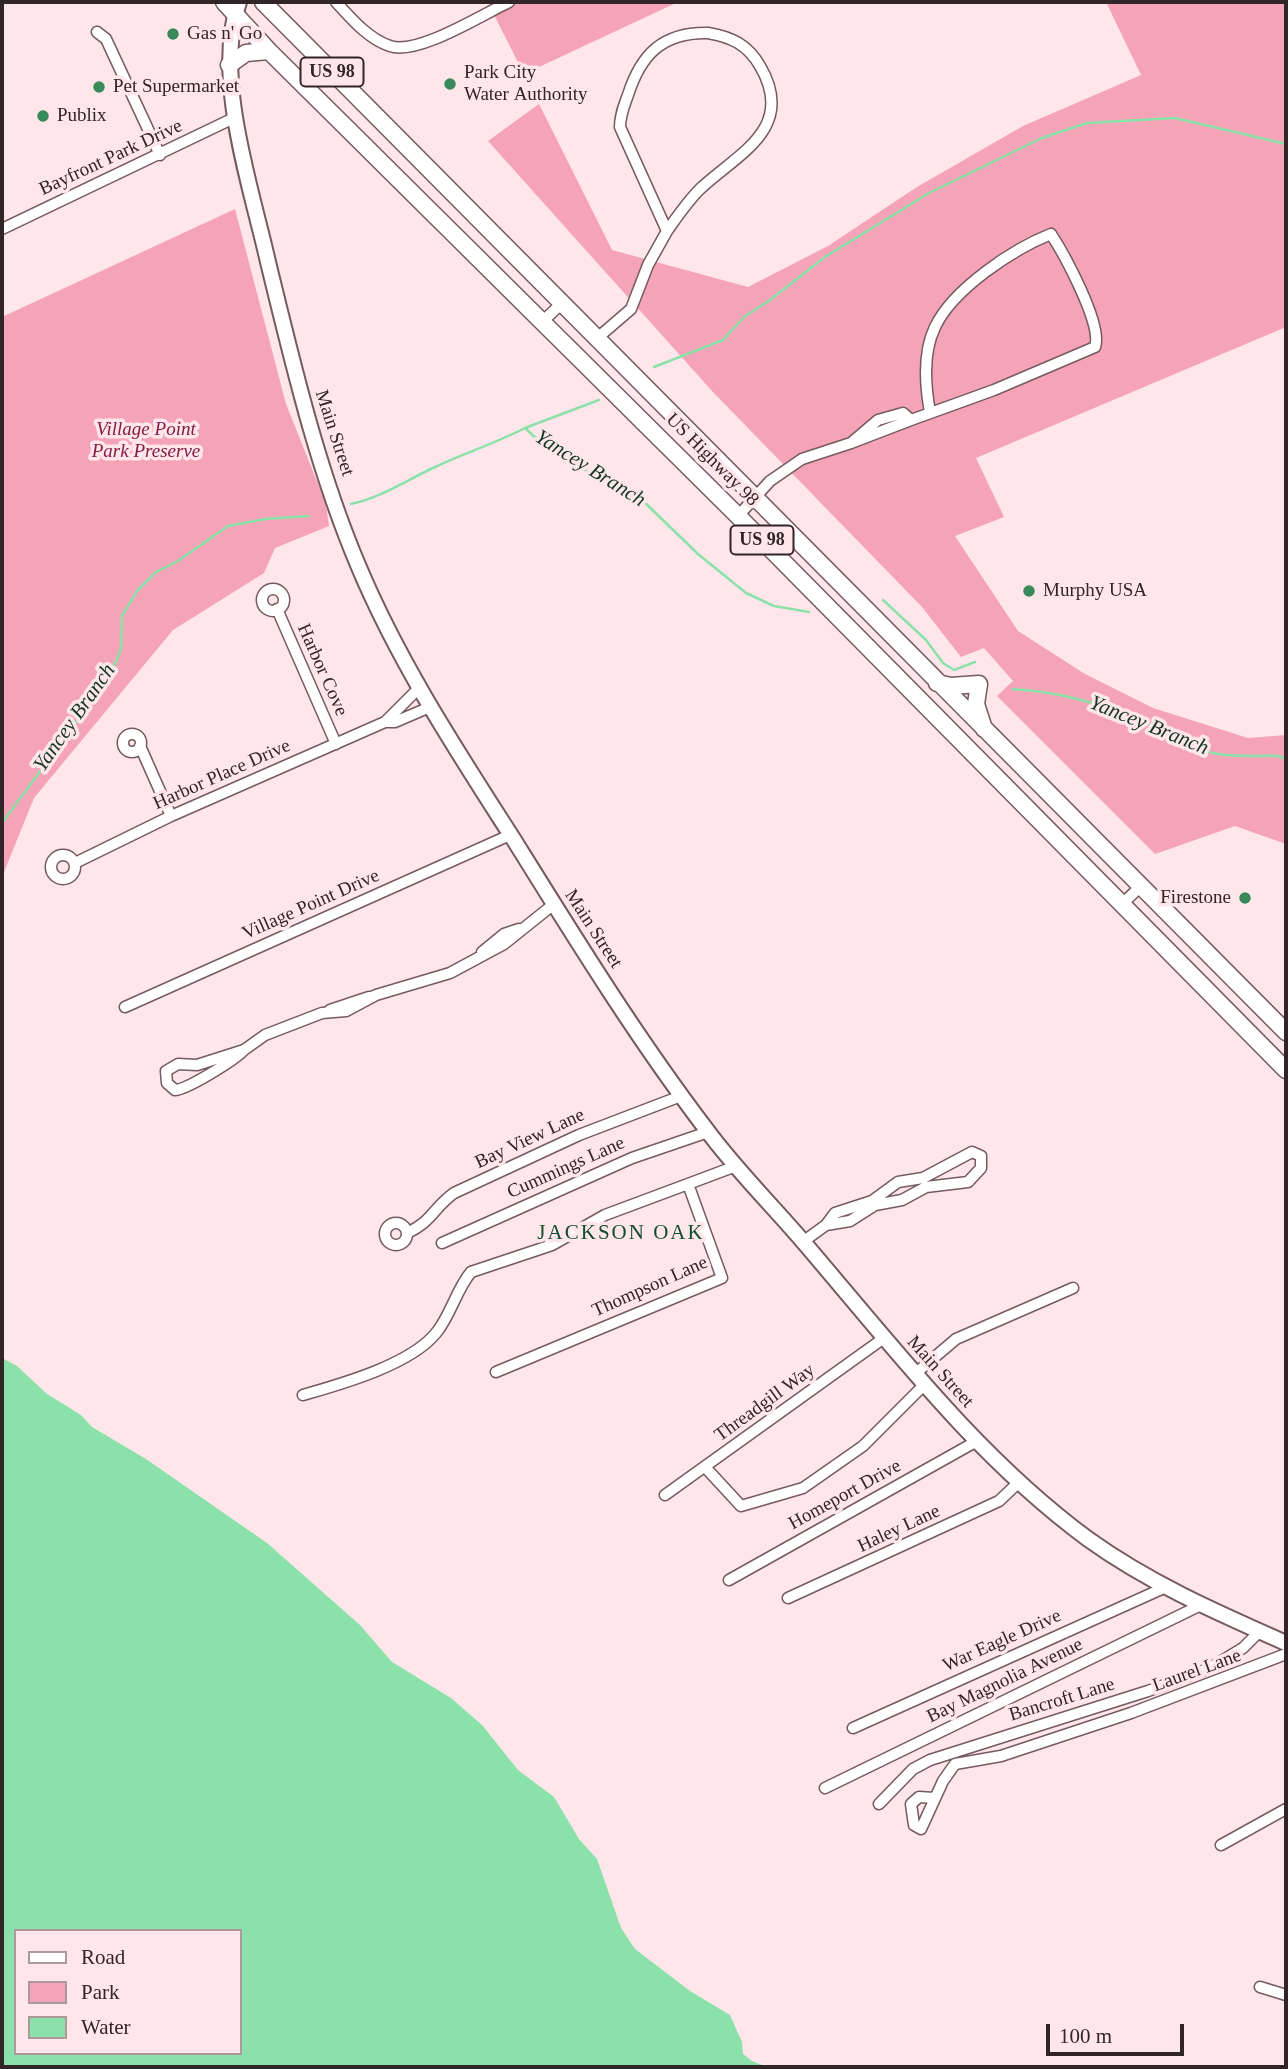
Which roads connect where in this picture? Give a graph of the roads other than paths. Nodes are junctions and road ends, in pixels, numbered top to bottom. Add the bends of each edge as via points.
1 (263, 2) edge
2 (336, 2) edge
3 (509, 2) edge
4 (232, 6) edge
5 (97, 32) dead end
6 (269, 51) junction
7 (229, 65) junction
8 (236, 117) junction
9 (160, 155) junction
10 (2, 229) edge
11 (667, 231) junction
12 (560, 305) junction
13 (542, 322) junction
14 (595, 340) junction
15 (930, 412) junction
16 (756, 498) junction
17 (738, 516) junction
18 (277, 609) dead end
19 (937, 684) junction
20 (419, 688) junction
21 (430, 707) junction
22 (385, 722) junction
23 (984, 730) junction
24 (336, 744) junction
25 (140, 746) dead end
26 (171, 816) junction
27 (510, 835) junction
28 (75, 863) dead end
29 (1142, 885) junction
30 (554, 904) junction
31 (1122, 904) junction
32 (125, 1007) dead end
33 (1286, 1032) edge
34 (244, 1050) junction
35 (1286, 1070) edge
36 (681, 1096) junction
37 (708, 1132) junction
38 (736, 1166) junction
39 (924, 1183) junction
40 (688, 1184) junction
41 (873, 1203) junction
42 (407, 1233) dead end
43 (804, 1241) junction
44 (442, 1243) dead end
45 (1073, 1288) dead end
46 (884, 1338) junction
47 (496, 1372) dead end
48 (921, 1379) junction
49 (303, 1395) dead end
50 (977, 1441) junction
51 (705, 1467) junction
52 (1018, 1483) junction
53 (665, 1495) dead end
54 (729, 1580) dead end
55 (1166, 1587) junction
56 (788, 1598) dead end
57 (1201, 1605) junction
58 (1259, 1632) junction
59 (1285, 1644) edge
60 (853, 1728) dead end
61 (825, 1788) dead end
62 (934, 1798) dead end
63 (878, 1804) dead end
64 (1286, 1809) edge
65 (1221, 1845) dead end
66 (1260, 1987) dead end
67 (1286, 1995) edge

1 - 12 main road, US Highway 98 / US 98
2 - 3 street via 371,36 398,48 418,45
4 - 6 main road, US Highway 98 / US 98
4 - 7 main road, Main Street
5 - 9 street via 106,39
6 - 7 main road via 246,53
6 - 13 main road, US Highway 98 / US 98
7 - 8 main road, Main Street
8 - 9 street, Bayfront Park Drive
8 - 20 main road, Main Street via 293,369 336,505 372,597
9 - 10 street, Bayfront Park Drive
11 - 11 street via 699,191 758,141 770,113 763,71 752,53 727,37 690,34 654,48 641,62 620,117 620,127
11 - 14 street via 631,309
12 - 13 street
12 - 14 main road, US Highway 98 / US 98
13 - 17 main road, US Highway 98 / US 98
14 - 16 main road, US Highway 98 / US 98
15 - 15 street via 1095,347 1092,320 1067,258 1051,234 997,265 945,310 934,329 928,356
15 - 16 street via 802,459 770,481
16 - 17 street
16 - 19 main road, US Highway 98 / US 98
17 - 31 main road, US Highway 98 / US 98
18 - 24 street, Harbor Cove
19 - 23 main road, US Highway 98 / US 98
19 - 23 main road via 979,684 976,704
20 - 21 main road, Main Street
20 - 22 street, Harbor Place Drive
21 - 22 street, Harbor Place Drive
21 - 27 main road, Main Street
22 - 24 street, Harbor Place Drive
23 - 29 main road, US Highway 98 / US 98
24 - 26 street, Harbor Place Drive
25 - 26 street
26 - 28 street, Harbor Place Drive
27 - 30 main road, Main Street
27 - 32 street, Village Point Drive
29 - 31 street
29 - 33 main road, US Highway 98 / US 98
30 - 34 street via 450,973 376,995 355,1008 322,1013 265,1035
30 - 36 main road, Main Street
31 - 35 main road, US Highway 98 / US 98
34 - 34 street via 197,1065 178,1064 166,1071 167,1083 174,1090 184,1089
36 - 37 main road, Main Street
36 - 42 street, Bay View Lane via 579,1135 454,1193 431,1219
37 - 38 main road, Main Street
37 - 44 street, Cummings Lane via 632,1158
38 - 40 street
38 - 43 main road, Main Street
39 - 39 street via 968,1182 981,1168 981,1156 972,1152
39 - 41 street via 902,1200
39 - 41 street via 898,1182
40 - 47 street, Thompson Lane via 722,1278
40 - 49 street via 605,1215 552,1245 471,1272 445,1321 425,1345 352,1380
41 - 43 street via 835,1213
43 - 46 main road, Main Street
45 - 48 street via 956,1339
46 - 48 main road, Main Street
46 - 51 street, Threadgill Way
48 - 50 main road, Main Street
48 - 51 street via 863,1446 803,1488 741,1506
50 - 52 main road, Main Street
50 - 54 street, Homeport Drive
51 - 53 street, Threadgill Way
52 - 55 main road, Main Street via 1089,1540
52 - 56 street, Haley Lane via 999,1501
55 - 57 main road, Main Street
55 - 60 street, War Eagle Drive
57 - 58 main road, Main Street
57 - 61 street, Bay Magnolia Avenue
58 - 59 main road, Main Street
58 - 63 street, Bancroft Lane via 1210,1668 930,1760 913,1769
59 - 62 street, Laurel Lane via 1131,1713 1001,1756 955,1764
64 - 65 street
66 - 67 street

